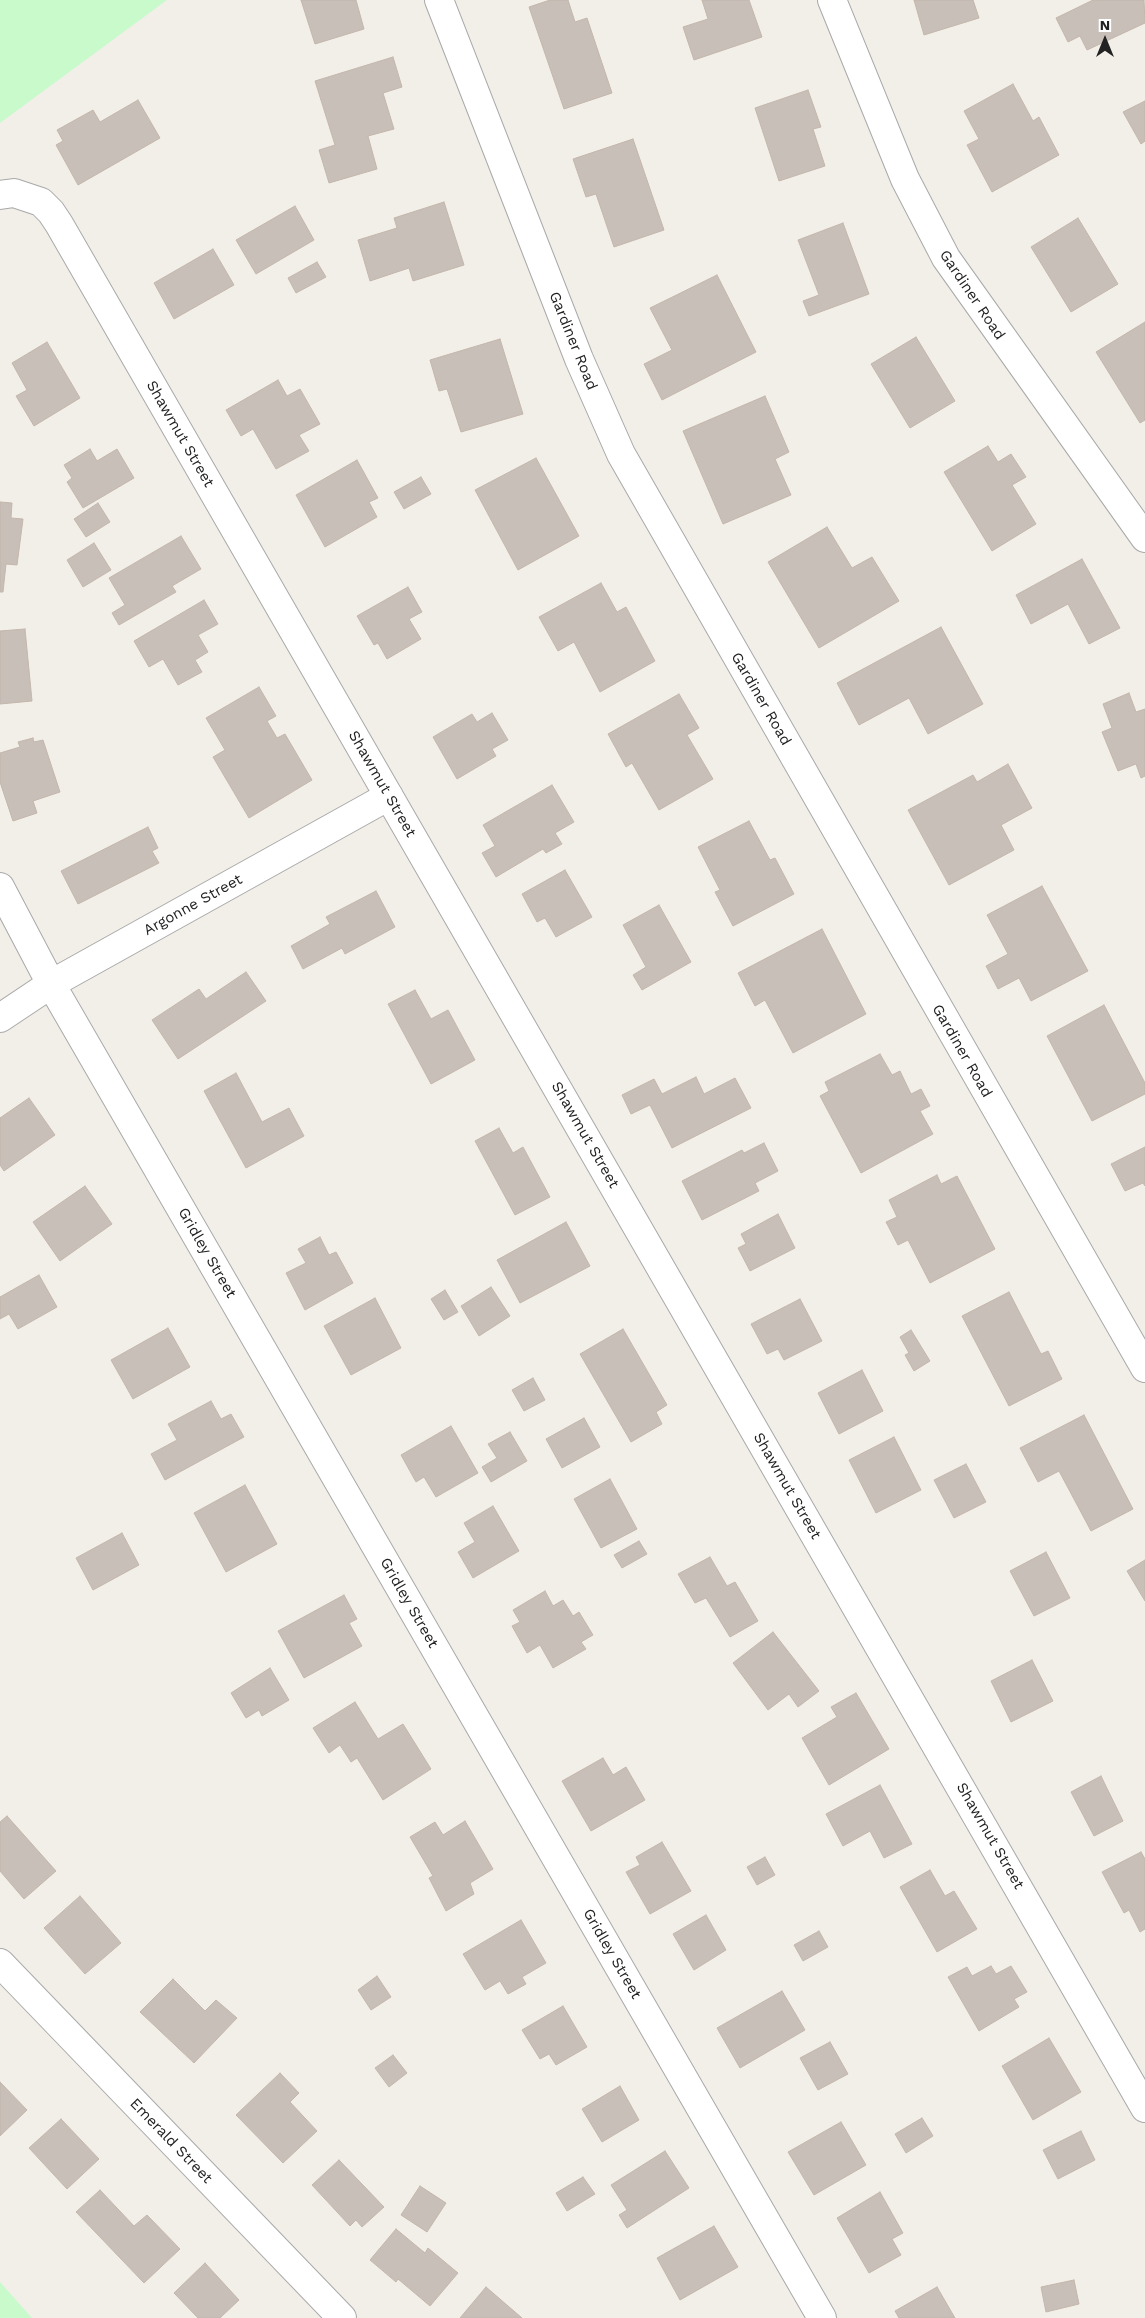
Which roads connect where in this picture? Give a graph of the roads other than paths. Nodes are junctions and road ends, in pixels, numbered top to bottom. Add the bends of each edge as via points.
1 (440, 0) edge
2 (832, 0) edge
3 (0, 195) edge
4 (1145, 538) edge
5 (389, 796) junction
6 (0, 887) edge
7 (51, 984) junction
8 (0, 1018) edge
9 (1145, 1368) edge
10 (0, 1963) edge
11 (1145, 2108) edge
12 (342, 2318) edge
13 (822, 2318) edge

1 - 9 street, Gardiner Road via 579,359 621,454
2 - 4 street, Gardiner Road via 905,179 938,245 962,284
3 - 5 street, Shawmut Street via 28,196 41,202 55,218
5 - 7 street, Argonne Street
5 - 11 street, Shawmut Street
6 - 7 street, Gridley Street
7 - 8 street, Argonne Street
7 - 13 street, Gridley Street
10 - 12 street, Emerald Street

